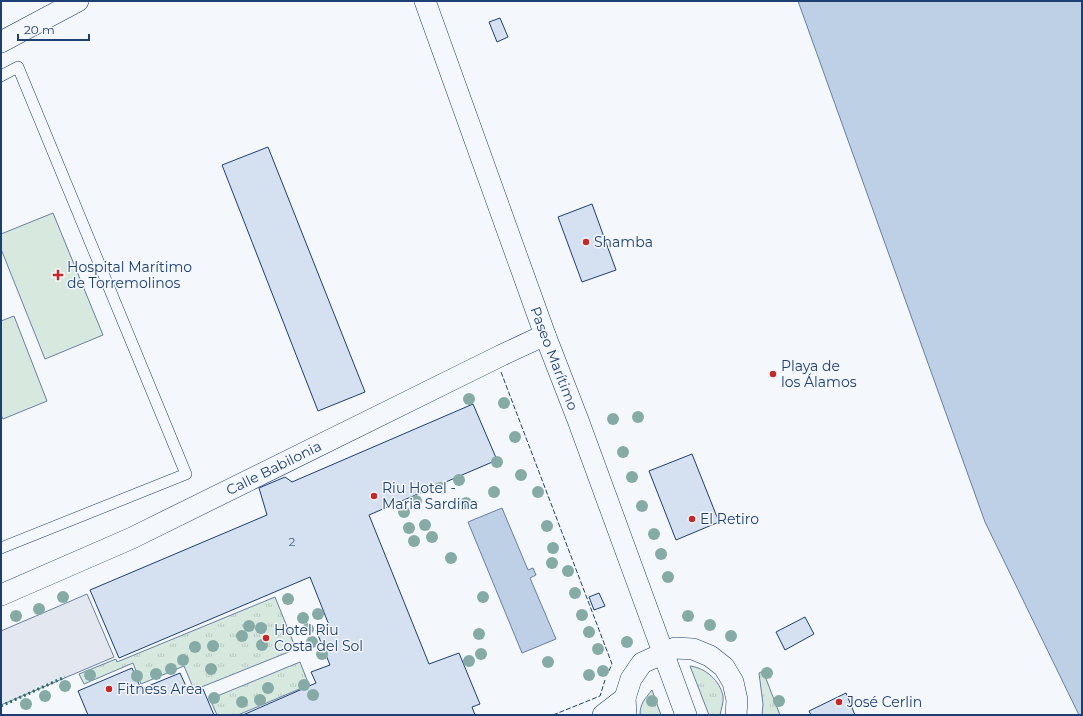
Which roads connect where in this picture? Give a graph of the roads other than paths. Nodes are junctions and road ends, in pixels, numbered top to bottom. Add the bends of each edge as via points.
1 (78, 1) edge
2 (425, 1) edge
3 (1, 42) edge
4 (1, 76) edge
5 (545, 335) junction
6 (1, 548) edge
7 (1, 595) edge
8 (664, 654) junction
9 (626, 706) edge
10 (603, 715) edge
11 (686, 715) edge
12 (736, 715) edge

1 - 3 street
2 - 5 street, Paseo Marítimo
4 - 6 lane via 18,67 186,474
5 - 7 street, Calle Babilonia via 132,538
5 - 8 street, Paseo Marítimo
8 - 9 street via 642,663 631,679
8 - 11 street, Paseo Marítimo
8 - 12 street via 675,648 693,649 710,656 724,667 733,682 737,700
9 - 10 street

